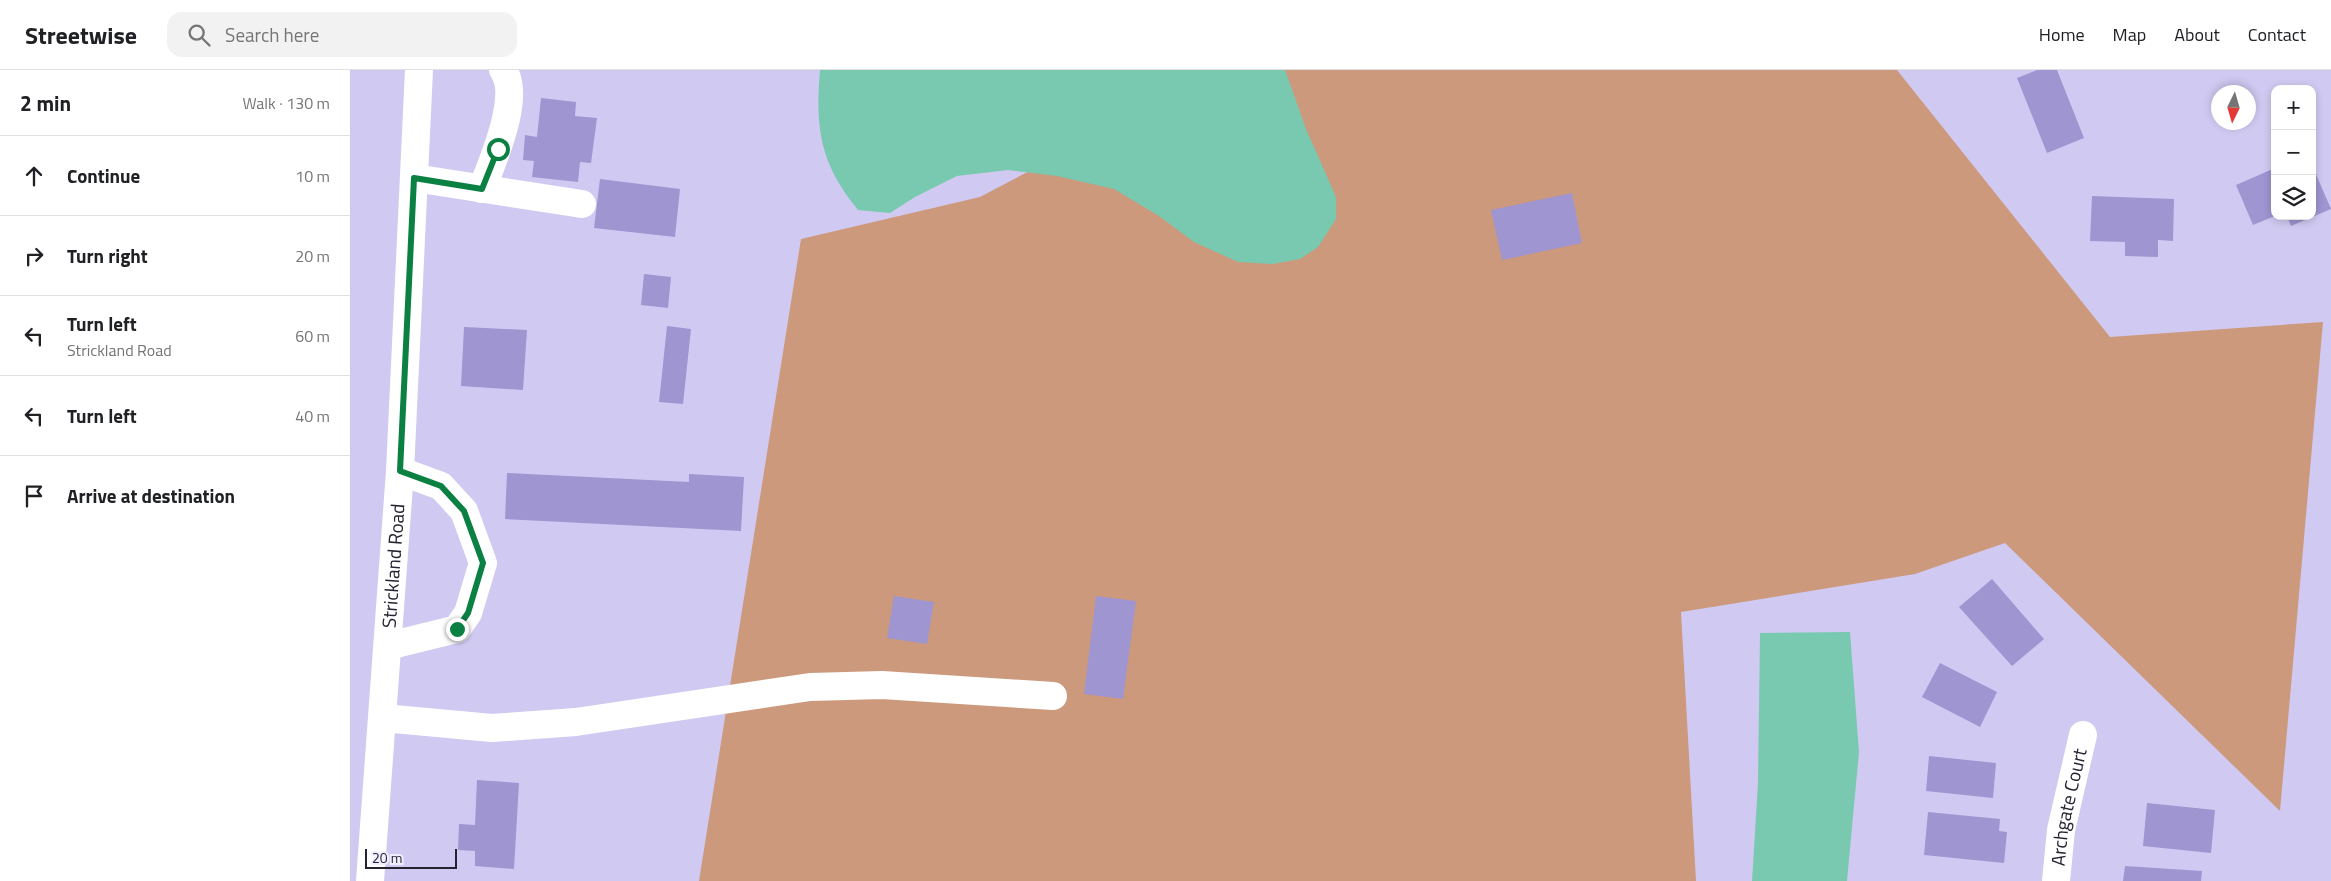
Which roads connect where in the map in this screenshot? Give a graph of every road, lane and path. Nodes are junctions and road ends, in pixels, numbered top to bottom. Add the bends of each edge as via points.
1 (419, 70) edge
2 (503, 70) edge
3 (414, 178) junction
4 (482, 189) junction
5 (582, 204) dead end
6 (400, 471) junction
7 (388, 646) junction
8 (1053, 696) dead end
9 (383, 718) junction
10 (2083, 735) dead end
11 (370, 881) edge
12 (2056, 881) edge

1 - 3 street, Strickland Road
2 - 4 street via 509,95 498,149
3 - 4 street
3 - 6 street, Strickland Road
4 - 5 street
6 - 7 street, Strickland Road
6 - 7 street via 441,486 464,511 483,563 468,613 457,629
7 - 9 street, Strickland Road
8 - 9 street via 882,685 810,687 576,722 492,728
9 - 11 street, Strickland Road
10 - 12 street, Archgate Court via 2061,830

